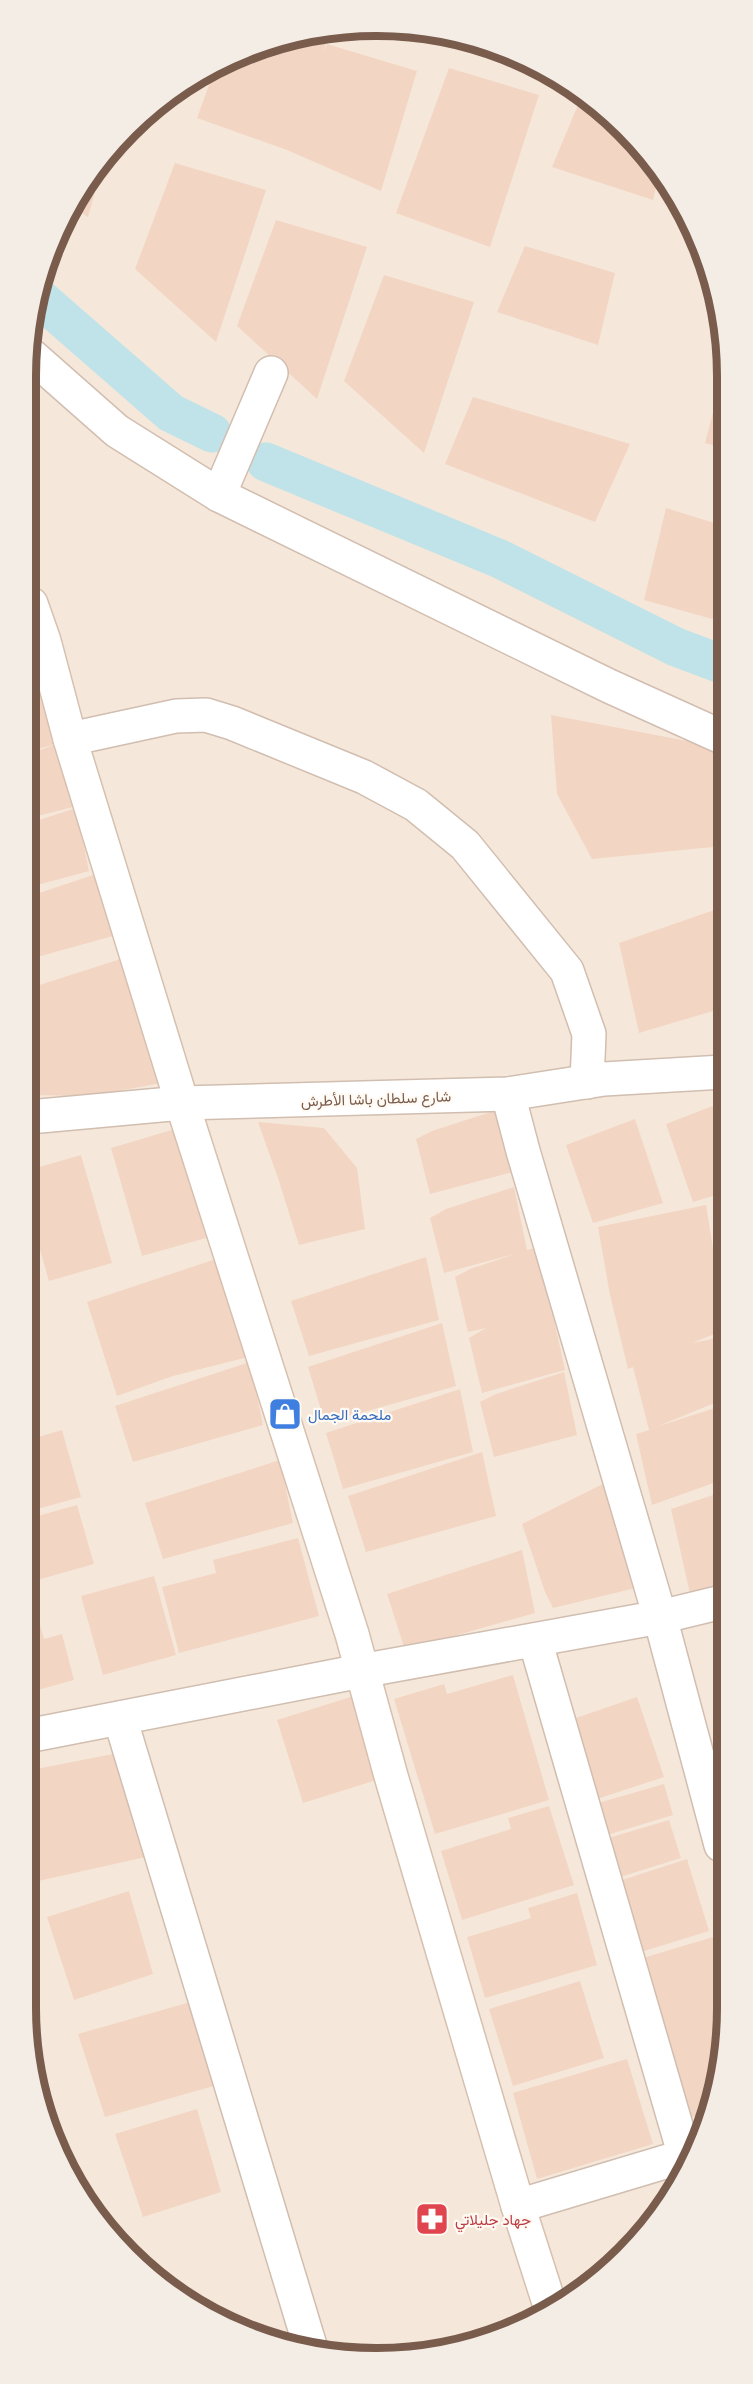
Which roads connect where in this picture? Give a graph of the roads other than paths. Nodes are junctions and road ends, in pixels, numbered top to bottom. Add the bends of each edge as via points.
1 (37, 360) edge
2 (271, 373) dead end
3 (219, 495) junction
4 (36, 618) edge
5 (717, 735) edge
6 (70, 740) junction
7 (717, 1072) edge
8 (587, 1082) junction
9 (508, 1094) junction
10 (182, 1104) junction
11 (36, 1116) edge
12 (717, 1603) edge
13 (660, 1617) junction
14 (535, 1640) junction
15 (361, 1671) junction
16 (120, 1718) junction
17 (36, 1734) edge
18 (717, 1830) edge
19 (685, 2152) edge
20 (682, 2158) edge
21 (518, 2206) junction
22 (548, 2301) edge
23 (308, 2341) edge

1 - 3 street via 117,431
2 - 3 street
3 - 5 street
4 - 6 street
6 - 8 street via 176,716 206,715 364,777 416,805 465,845 567,971 589,1034
6 - 10 street
7 - 8 street, شارع سلطان باشا الأطرش
8 - 9 street, شارع سلطان باشا الأطرش
9 - 10 street, شارع سلطان باشا الأطرش
9 - 13 street
10 - 11 street, شارع سلطان باشا الأطرش
10 - 15 street
12 - 13 street
13 - 14 street
13 - 18 street
14 - 15 street
14 - 19 street
15 - 16 street
15 - 21 street
16 - 17 street
16 - 23 street
20 - 21 street
21 - 22 street

